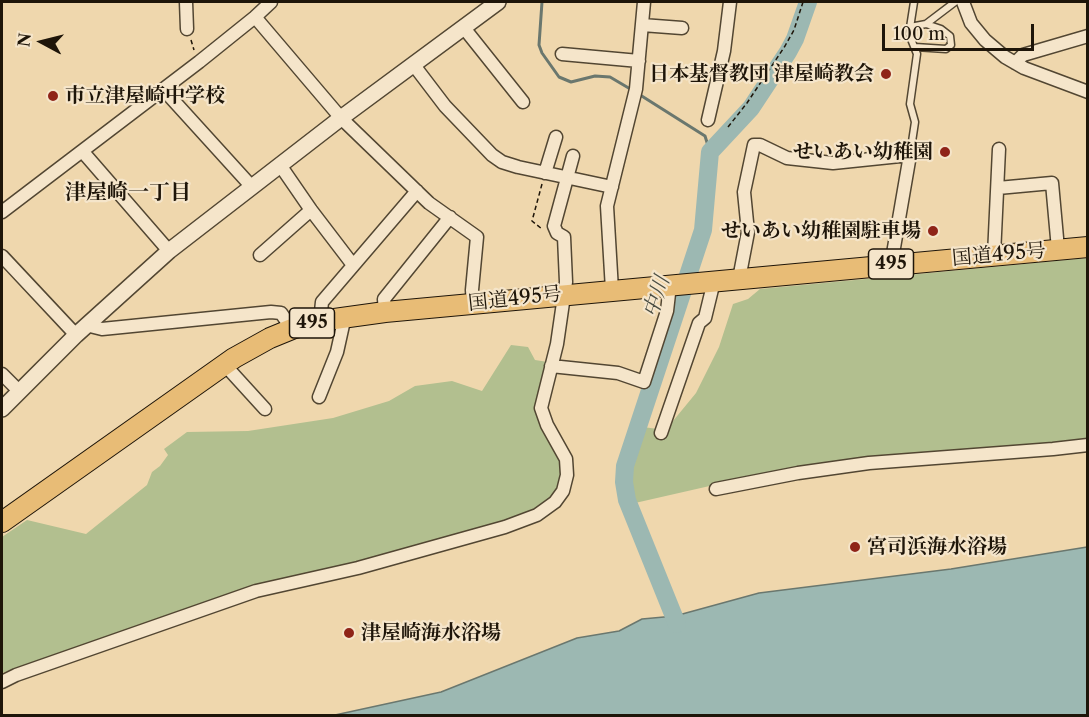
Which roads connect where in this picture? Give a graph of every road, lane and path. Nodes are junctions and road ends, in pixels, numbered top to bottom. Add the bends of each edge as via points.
1 (186, 2) edge
2 (271, 2) edge
3 (498, 2) edge
4 (644, 2) edge
5 (730, 2) edge
6 (802, 2) edge
7 (914, 2) edge
8 (955, 2) edge
9 (963, 2) edge
10 (255, 17) junction
11 (926, 24) junction
12 (642, 25) junction
13 (910, 27) junction
14 (464, 28) junction
15 (682, 28) dead end
16 (187, 29) joint
17 (1088, 36) edge
18 (915, 47) junction
19 (562, 54) dead end
20 (639, 61) junction
21 (199, 62) junction
22 (1015, 63) junction
23 (412, 64) junction
24 (163, 89) junction
25 (1088, 92) edge
26 (523, 102) dead end
27 (341, 118) junction
28 (708, 120) dead end
29 (728, 127) dead end
30 (556, 137) dead end
31 (999, 149) dead end
32 (83, 152) junction
33 (910, 155) junction
34 (573, 156) dead end
35 (280, 165) junction
36 (544, 173) junction
37 (567, 178) junction
38 (252, 187) junction
39 (612, 187) junction
40 (998, 188) junction
41 (417, 191) junction
42 (310, 210) junction
43 (2, 212) edge
44 (450, 217) junction
45 (557, 233) junction
46 (1088, 247) edge
47 (1058, 249) junction
48 (169, 251) junction
49 (260, 255) dead end
50 (994, 255) junction
51 (2, 256) edge
52 (891, 264) junction
53 (353, 265) junction
54 (739, 279) junction
55 (690, 283) junction
56 (612, 290) junction
57 (564, 294) junction
58 (473, 304) junction
59 (385, 312) junction
60 (345, 316) junction
61 (320, 321) junction
62 (292, 329) junction
63 (81, 330) junction
64 (224, 364) junction
65 (551, 366) junction
66 (2, 374) edge
67 (19, 391) junction
68 (319, 397) dead end
69 (2, 409) edge
70 (265, 409) dead end
71 (661, 433) dead end
72 (1088, 445) edge
73 (716, 489) dead end
74 (6, 516) edge
75 (2, 682) edge

1 - 16 street
2 - 10 street
3 - 14 street
4 - 12 street
5 - 28 street via 724,51
6 - 29 path via 785,46
7 - 13 lane
8 - 11 lane
9 - 22 street via 971,22 985,40
10 - 21 street
10 - 27 street
11 - 13 lane
11 - 18 lane via 950,36 951,45 938,50
12 - 15 street
12 - 20 street
13 - 18 lane
14 - 23 street
14 - 26 street
16 - 21 path
17 - 22 street via 1023,55
18 - 33 lane via 910,104 915,122
19 - 20 street
20 - 39 street via 636,91
21 - 24 street
22 - 25 street
23 - 27 street
23 - 36 street via 492,154 502,162
24 - 32 street
24 - 38 street
27 - 35 street
27 - 41 street
30 - 36 street
31 - 40 street
32 - 43 street
32 - 48 street
33 - 52 street
33 - 54 street via 833,163 787,158 754,145 744,192 748,232
34 - 37 street
35 - 38 street
35 - 42 street
36 - 37 street
36 - 45 path via 532,221
37 - 39 street
37 - 45 street via 554,226
38 - 48 street
39 - 56 street via 607,206
40 - 47 street via 1052,183
40 - 50 street
41 - 44 street
41 - 53 street
42 - 49 street
42 - 53 street
44 - 58 street via 477,237
44 - 59 street via 384,299
45 - 57 street via 564,237
46 - 47 highway, 国道495号 / 495
47 - 50 highway, 国道495号 / 495
48 - 63 street
50 - 52 highway, 国道495号 / 495 via 936,255
51 - 63 street
52 - 54 highway, 国道495号 / 495
53 - 61 street via 322,302
54 - 55 highway, 国道495号 / 495
55 - 56 highway, 国道495号 / 495
55 - 65 street via 667,311 644,382 618,373
55 - 71 street via 705,318 699,323
56 - 57 highway, 国道495号 / 495
57 - 58 highway, 国道495号 / 495
57 - 65 street
58 - 59 highway, 国道495号 / 495
59 - 60 highway, 国道495号 / 495
60 - 61 highway, 国道495号 / 495
60 - 68 street via 337,352
61 - 62 highway, 国道495号 / 495
62 - 63 street via 281,313 271,312
62 - 64 highway, 国道495号 / 495
63 - 67 street
64 - 70 street
64 - 74 highway, 国道495号 / 495
65 - 75 street via 541,408 566,459 567,475 563,491 537,515 358,568 256,591
66 - 67 street
67 - 69 street
72 - 73 street via 868,463

